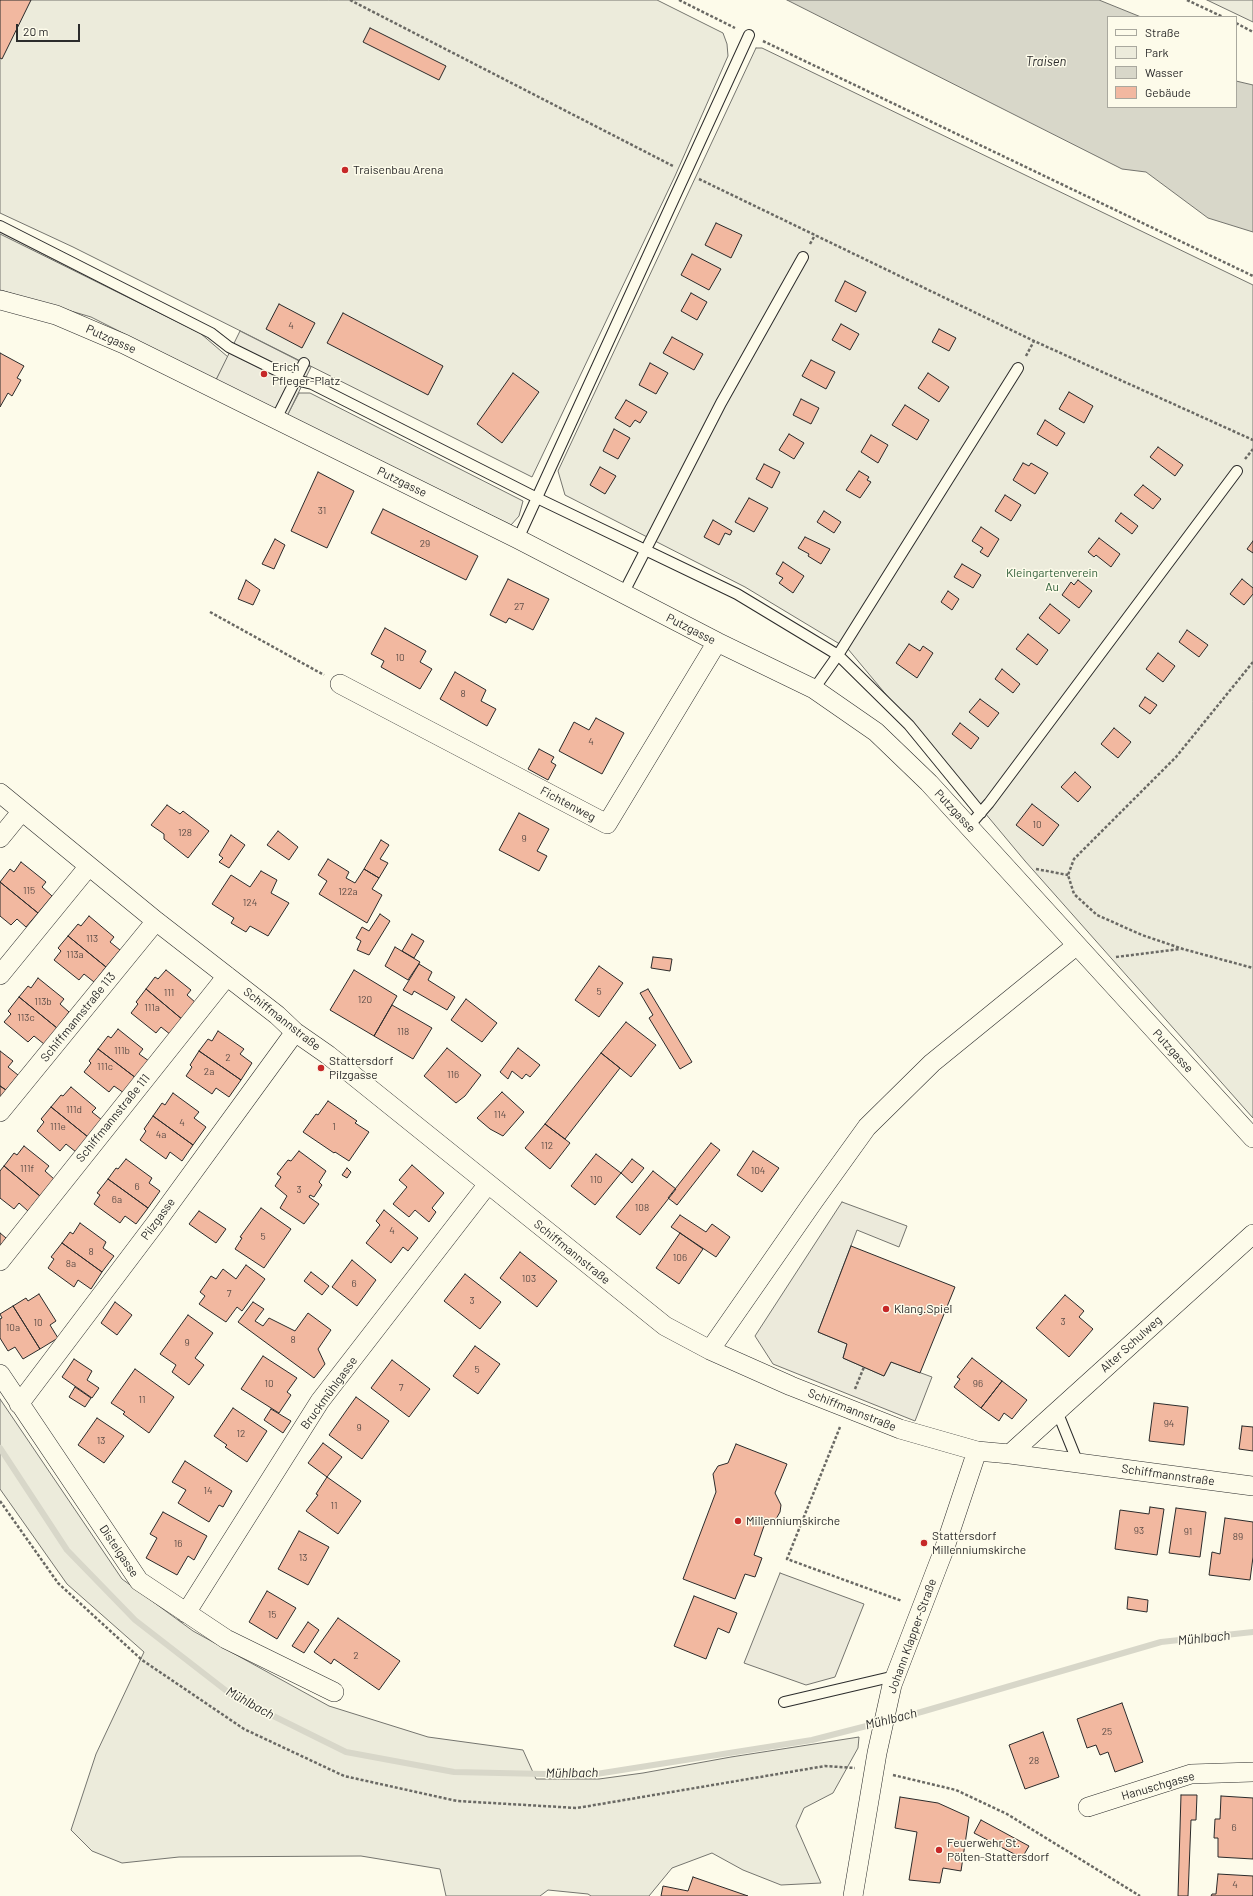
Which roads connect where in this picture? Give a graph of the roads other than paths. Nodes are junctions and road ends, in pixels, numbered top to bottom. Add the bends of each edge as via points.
1 (748, 34) road end
2 (0, 226) edge
3 (803, 257) dead end
4 (0, 300) edge
5 (304, 363) dead end
6 (1018, 368) dead end
7 (296, 380) junction
8 (276, 419) junction
9 (1237, 471) dead end
10 (537, 498) junction
11 (518, 539) junction
12 (645, 550) junction
13 (623, 594) junction
14 (717, 642) junction
15 (838, 655) junction
16 (340, 684) road end
17 (814, 689) junction
18 (0, 793) edge
19 (22, 811) junction
20 (975, 820) junction
21 (0, 838) edge
22 (89, 866) junction
23 (156, 921) junction
24 (1078, 945) junction
25 (0, 975) edge
26 (227, 976) junction
27 (295, 1032) junction
28 (0, 1112) edge
29 (1253, 1138) edge
30 (488, 1184) junction
31 (1253, 1234) edge
32 (0, 1261) edge
33 (710, 1350) junction
34 (0, 1374) edge
35 (19, 1404) junction
36 (1057, 1411) junction
37 (977, 1451) junction
38 (1010, 1454) junction
39 (1078, 1463) junction
40 (1253, 1486) edge
41 (186, 1613) junction
42 (893, 1681) junction
43 (334, 1692) dead end
44 (784, 1702) dead end
45 (1253, 1772) edge
46 (1088, 1806) dead end
47 (853, 1896) edge

1 - 10 lane
2 - 7 lane via 211,334 228,347
3 - 12 lane via 721,402
4 - 8 street, Putzgasse via 56,315 124,344
5 - 7 lane
6 - 15 lane
7 - 8 lane
7 - 10 lane via 312,384
8 - 11 street, Putzgasse
9 - 20 lane
10 - 11 lane
10 - 12 lane
11 - 13 street, Putzgasse
12 - 13 lane
12 - 15 lane via 737,594
13 - 14 street, Putzgasse
14 - 16 street, Fichtenweg via 607,824
14 - 17 street, Putzgasse
15 - 17 lane
15 - 20 lane via 909,725
17 - 20 street, Putzgasse via 876,732 929,783
18 - 19 street, Schiffmannstraße
19 - 21 street
19 - 22 street, Schiffmannstraße
20 - 24 street, Putzgasse
22 - 23 street, Schiffmannstraße
22 - 25 street
23 - 26 street, Schiffmannstraße
23 - 28 street, Schiffmannstraße 113
24 - 29 street, Putzgasse
24 - 33 street via 932,1063 868,1128
26 - 27 street, Schiffmannstraße
26 - 32 street, Schiffmannstraße 111
27 - 30 street, Schiffmannstraße via 328,1055
27 - 35 street, Pilzgasse
30 - 33 street, Schiffmannstraße via 665,1326
30 - 41 street, Bruckmühlgasse via 320,1401
31 - 36 street, Alter Schulweg
33 - 37 street, Schiffmannstraße via 900,1430
34 - 35 street, Distelgasse
35 - 41 street, Distelgasse via 139,1581
36 - 38 street, Alter Schulweg
36 - 39 lane
37 - 38 street, Schiffmannstraße
37 - 42 street, Johann Klapper-Straße via 945,1547
38 - 39 street, Schiffmannstraße
39 - 40 street, Schiffmannstraße
41 - 43 street, Distelgasse via 226,1639
42 - 44 lane
42 - 47 street, Johann Klapper-Straße
45 - 46 street, Hanuschgasse via 1191,1774

